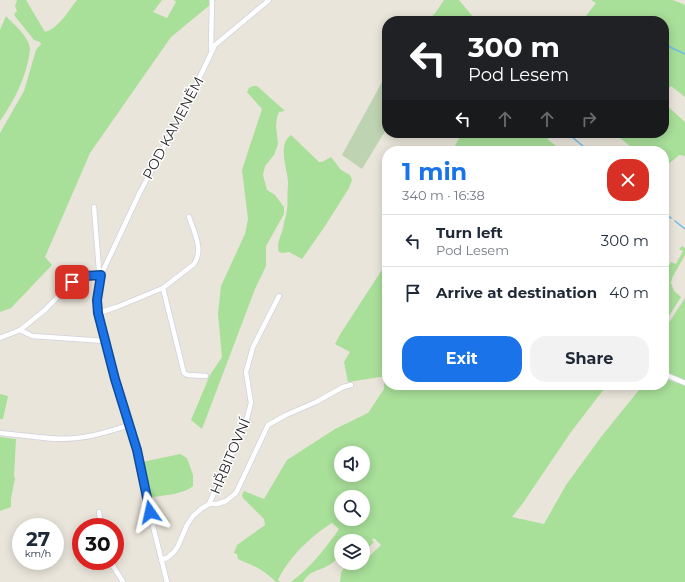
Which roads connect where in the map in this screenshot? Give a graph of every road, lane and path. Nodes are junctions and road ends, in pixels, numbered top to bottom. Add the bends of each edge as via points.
1 (212, 0) edge
2 (269, 0) edge
3 (211, 53) junction
4 (94, 207) dead end
5 (189, 217) dead end
6 (101, 275) junction
7 (163, 288) junction
8 (279, 296) dead end
9 (98, 313) junction
10 (20, 330) junction
11 (0, 338) edge
12 (105, 341) junction
13 (206, 376) dead end
14 (669, 376) edge
15 (685, 383) edge
16 (351, 385) dead end
17 (130, 425) junction
18 (0, 432) edge
19 (209, 504) junction
20 (99, 512) dead end
21 (99, 518) edge
22 (161, 560) junction
23 (116, 570) edge
24 (123, 582) edge
25 (166, 582) edge

1 - 3 street
2 - 3 street, POD KAMENĚM via 220,40
3 - 6 street, POD KAMENĚM
4 - 6 street, POD KAMENĚM
5 - 7 street via 200,253 194,264
6 - 9 street, POD KAMENĚM via 97,300
6 - 10 street via 86,276 72,282 45,310
7 - 9 street
7 - 13 street via 184,373
8 - 19 street, HŘBITOVNÍ via 253,347 246,372 251,403 246,422
9 - 12 street, POD KAMENĚM
10 - 11 street
10 - 12 street via 32,336
12 - 17 street, POD KAMENĚM
14 - 15 street
16 - 19 street via 268,425 236,493 226,501
17 - 18 street via 75,439
17 - 22 street, POD KAMENĚM
19 - 22 street via 186,525 174,552
20 - 21 street
22 - 25 street, POD KAMENĚM
23 - 24 street

